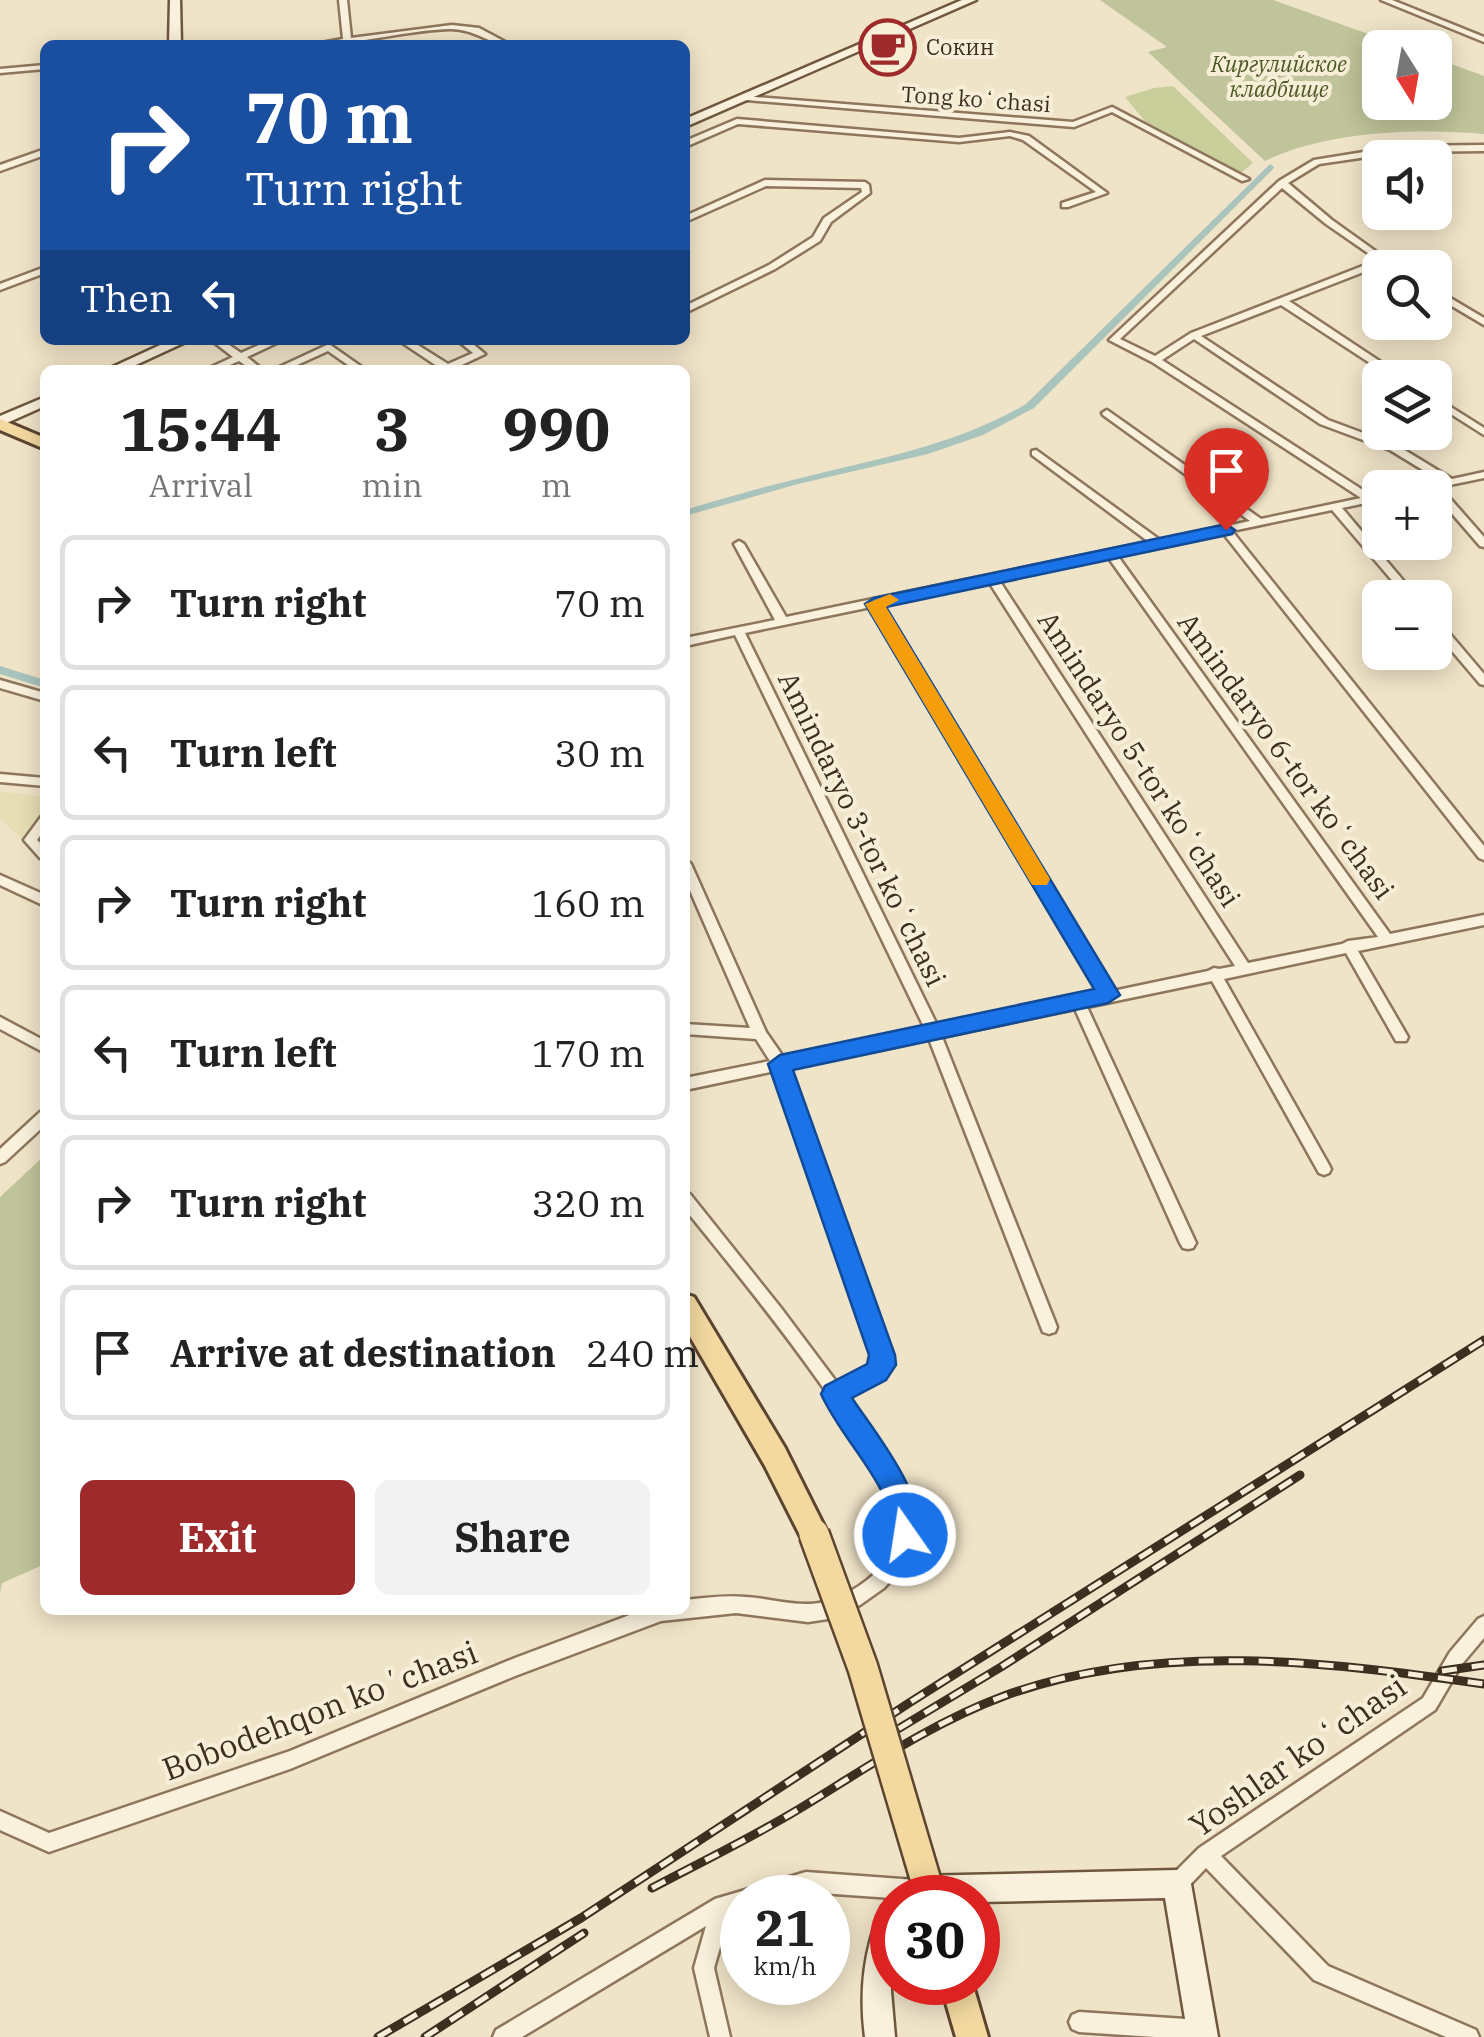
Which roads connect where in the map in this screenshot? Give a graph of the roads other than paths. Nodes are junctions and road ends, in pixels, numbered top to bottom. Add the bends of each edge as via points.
1 (175, 0) edge
2 (343, 0) edge
3 (971, 0) edge
4 (1385, 0) edge
5 (175, 40) edge
6 (347, 40) joint
7 (497, 40) edge
8 (1484, 40) edge
9 (40, 68) edge
10 (0, 71) edge
11 (746, 98) junction
12 (988, 116) junction
13 (690, 121) edge
14 (1010, 134) junction
15 (690, 142) edge
16 (1484, 148) edge
17 (40, 154) edge
18 (0, 168) edge
19 (1245, 179) dead end
20 (1282, 183) junction
21 (1065, 205) dead end
22 (690, 217) edge
23 (1370, 250) edge
24 (1362, 269) edge
25 (40, 272) edge
26 (0, 288) edge
27 (1280, 300) junction
28 (1452, 302) edge
29 (690, 308) edge
30 (1484, 322) edge
31 (1194, 335) junction
32 (172, 345) edge
33 (223, 345) edge
34 (267, 345) edge
35 (334, 345) edge
36 (411, 345) edge
37 (468, 345) edge
38 (329, 347) junction
39 (240, 357) junction
40 (1154, 360) junction
41 (1372, 360) edge
42 (130, 365) edge
43 (222, 365) edge
44 (251, 365) edge
45 (289, 365) edge
46 (354, 365) edge
47 (442, 365) edge
48 (454, 365) edge
49 (40, 403) edge
50 (1452, 411) edge
51 (1107, 412) dead end
52 (0, 423) edge
53 (1484, 432) edge
54 (40, 442) edge
55 (1036, 454) dead end
56 (1430, 470) edge
57 (1484, 475) edge
58 (1452, 482) edge
59 (1362, 490) edge
60 (1362, 501) edge
61 (1334, 506) junction
62 (1452, 510) edge
63 (1258, 522) junction
64 (1226, 530) junction
65 (739, 544) dead end
66 (1158, 544) junction
67 (1484, 544) edge
68 (1111, 554) junction
69 (992, 578) junction
70 (1397, 580) edge
71 (874, 604) junction
72 (783, 623) junction
73 (739, 632) junction
74 (690, 641) edge
75 (1452, 644) edge
76 (1484, 681) edge
77 (0, 684) edge
78 (40, 696) edge
79 (0, 778) edge
80 (40, 782) edge
81 (40, 827) edge
82 (40, 849) edge
83 (1484, 856) edge
84 (690, 875) edge
85 (0, 880) edge
86 (40, 899) edge
87 (1484, 920) edge
88 (1386, 938) junction
89 (1348, 946) junction
90 (1243, 967) junction
91 (1214, 973) junction
92 (1108, 995) junction
93 (1078, 1001) junction
94 (0, 1022) edge
95 (690, 1029) edge
96 (932, 1031) junction
97 (760, 1034) junction
98 (1401, 1037) dead end
99 (40, 1045) edge
100 (780, 1064) junction
101 (690, 1083) edge
102 (40, 1121) edge
103 (0, 1158) edge
104 (1324, 1170) dead end
105 (690, 1205) edge
106 (1188, 1243) dead end
107 (690, 1313) edge
108 (1048, 1327) dead end
109 (834, 1394) junction
110 (690, 1608) edge
111 (657, 1615) edge
112 (1484, 1625) edge
113 (0, 1820) edge
114 (1206, 1855) junction
115 (913, 1875) edge
116 (1177, 1884) junction
117 (1000, 1892) edge
118 (720, 1907) edge
119 (720, 1913) edge
120 (878, 2005) edge
121 (963, 2005) edge
122 (1078, 2022) dead end
123 (1202, 2034) edge
124 (503, 2037) edge
125 (720, 2037) edge
126 (880, 2037) edge
127 (972, 2037) edge
128 (1469, 2037) edge

1 - 5 street
2 - 6 street
3 - 11 street
4 - 8 street
6 - 7 street via 452,27
9 - 10 street
11 - 12 street, Tong koʻchasi
11 - 13 street
12 - 14 street
12 - 19 street, Tong koʻchasi via 1074,125 1112,109
14 - 15 street via 959,140 737,120
14 - 21 street via 1104,192
16 - 20 street via 1358,154 1317,162
17 - 18 street
20 - 23 street
20 - 40 street via 1114,340
22 - 29 street via 773,182 864,185 866,193 827,220 816,240
24 - 27 street
25 - 26 street
27 - 31 street
27 - 41 street
28 - 30 street
31 - 40 street
31 - 56 street via 1324,422 1394,448
32 - 42 street
33 - 39 street
34 - 39 street
35 - 38 street
36 - 47 street
37 - 48 street via 480,354
38 - 45 street
38 - 46 street
39 - 43 street
39 - 44 street
40 - 59 street
49 - 52 street
50 - 53 street
51 - 63 street
52 - 54 main road
55 - 66 street
57 - 58 street
60 - 61 street
61 - 63 street
61 - 70 street
62 - 67 street
63 - 64 street
64 - 66 street
64 - 83 street
65 - 72 street
66 - 68 street
68 - 69 street
68 - 88 street, Amindaryo 6-tor koʻchasi
69 - 71 street
69 - 90 street, Amindaryo 5-tor koʻchasi
71 - 72 street
71 - 92 street
72 - 73 street
73 - 74 street
73 - 96 street, Amindaryo 3-tor koʻchasi
75 - 76 street
77 - 78 street
79 - 80 street
81 - 82 street via 30,840
84 - 97 street
85 - 86 street
87 - 88 street
88 - 89 street
89 - 90 street
89 - 98 street
90 - 91 street
91 - 92 street
91 - 104 street
92 - 93 street
93 - 96 street
93 - 106 street
94 - 99 street
95 - 97 street
96 - 100 street
96 - 108 street, Amindaryo 3-tor koʻchasi
97 - 100 street
100 - 101 street
100 - 109 street via 882,1355 876,1372
102 - 103 street
105 - 109 street, Bobodehqon koʼchasi
107 - 115 main road, bridge via 814,1534 864,1668
109 - 110 street, Bobodehqon koʼchasi via 893,1485 904,1515 905,1535 884,1577 849,1602 808,1614 753,1606
111 - 113 street, Bobodehqon koʼchasi via 290,1760 49,1843
112 - 114 street, Yoshlar koʻchasi via 1428,1704
114 - 116 street, Yoshlar koʻchasi
114 - 128 street via 1321,1973
116 - 117 street
116 - 123 street
118 - 124 street
119 - 125 street via 704,1968
120 - 126 street
121 - 127 main road
122 - 123 street

